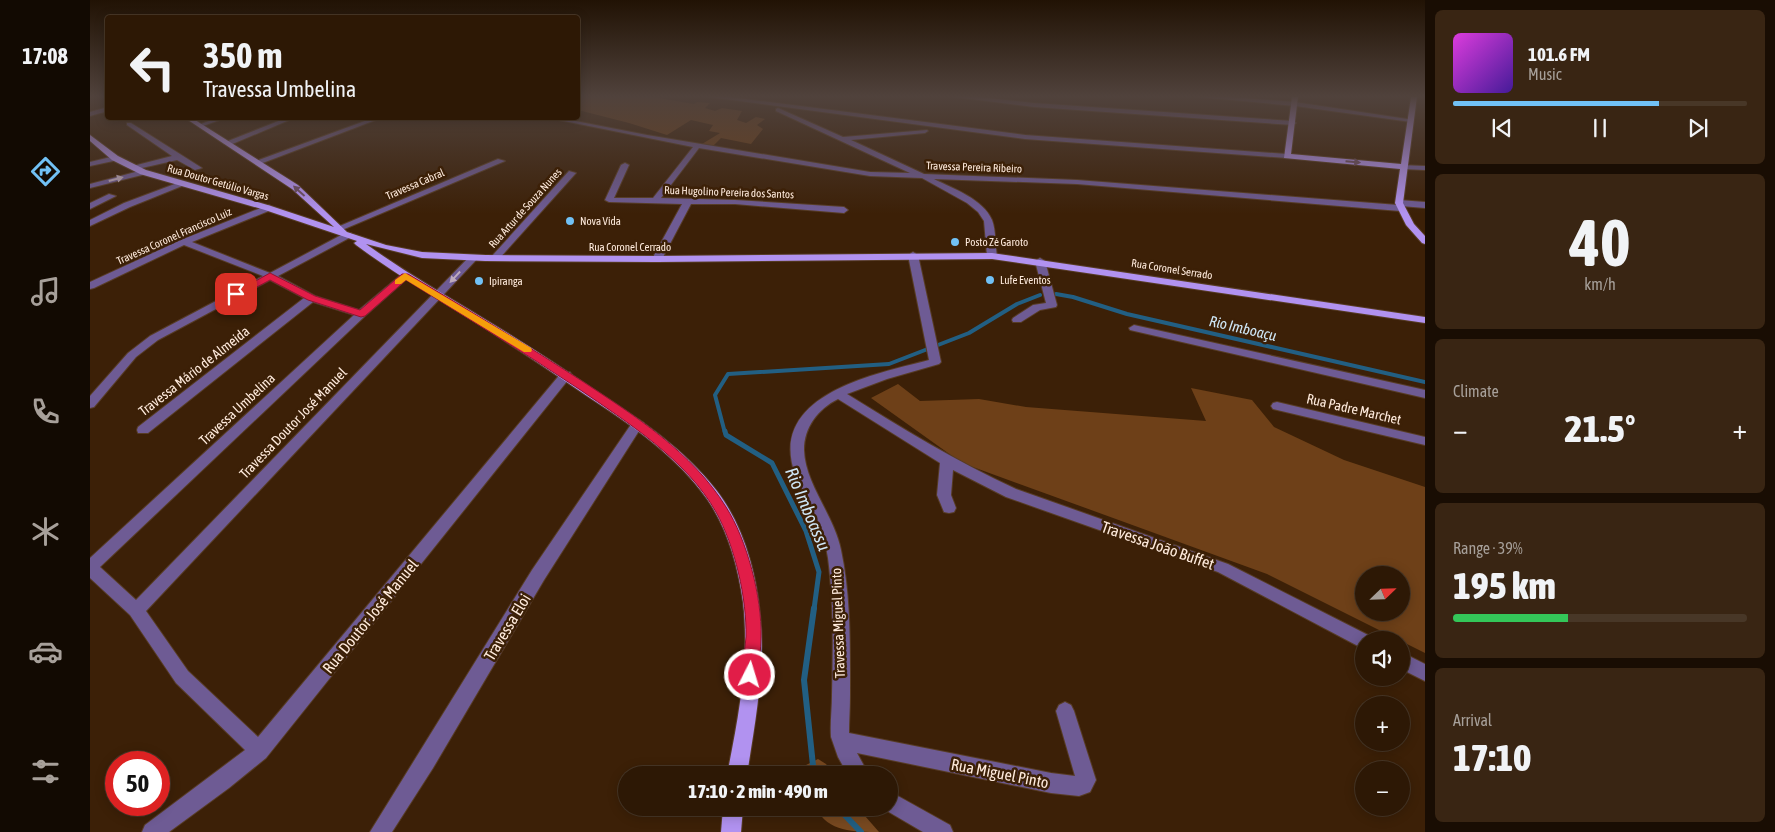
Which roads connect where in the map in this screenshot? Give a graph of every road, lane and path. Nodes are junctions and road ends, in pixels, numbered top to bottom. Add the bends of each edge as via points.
1 (146, 136) edge
2 (217, 136) edge
3 (246, 136) edge
4 (329, 136) edge
5 (642, 136) edge
6 (835, 136) edge
7 (875, 136) edge
8 (1013, 136) edge
9 (1291, 136) edge
10 (1408, 136) edge
11 (90, 137) edge
12 (842, 139) junction
13 (228, 143) junction
14 (697, 146) junction
15 (112, 155) junction
16 (1287, 156) junction
17 (90, 157) edge
18 (178, 157) junction
19 (501, 160) dead end
20 (257, 162) junction
21 (90, 164) edge
22 (625, 165) dead end
23 (1403, 167) junction
24 (198, 168) dead end
25 (1425, 168) edge
26 (139, 170) junction
27 (572, 173) dead end
28 (925, 177) junction
29 (183, 184) junction
30 (90, 186) edge
31 (112, 196) dead end
32 (655, 200) junction
33 (688, 201) junction
34 (1425, 205) edge
35 (90, 206) edge
36 (315, 206) junction
37 (1399, 206) junction
38 (268, 208) junction
39 (844, 210) dead end
40 (290, 215) junction
41 (90, 223) edge
42 (344, 232) junction
43 (1425, 241) edge
44 (184, 242) junction
45 (422, 255) junction
46 (913, 255) junction
47 (992, 256) junction
48 (473, 258) junction
49 (495, 258) junction
50 (657, 259) junction
51 (1040, 262) junction
52 (402, 273) junction
53 (270, 276) junction
54 (90, 286) edge
55 (438, 296) junction
56 (311, 298) junction
57 (361, 314) junction
58 (1017, 320) dead end
59 (1425, 320) edge
60 (1134, 328) dead end
61 (566, 375) junction
62 (837, 393) junction
63 (1425, 394) edge
64 (90, 404) edge
65 (1276, 406) dead end
66 (638, 423) junction
67 (143, 430) dead end
68 (1425, 442) edge
69 (947, 462) junction
70 (949, 508) dead end
71 (90, 567) edge
72 (136, 610) junction
73 (1355, 636) edge
74 (1410, 665) edge
75 (1425, 673) edge
76 (1066, 711) dead end
77 (841, 741) junction
78 (259, 751) junction
79 (738, 766) edge
80 (854, 766) edge
81 (898, 806) edge
82 (732, 816) edge
83 (152, 832) edge
84 (380, 832) edge
85 (731, 832) edge
86 (943, 832) edge

1 - 18 street
2 - 13 main road
3 - 13 street
4 - 20 street
5 - 14 street, Travessa Pereira Ribeiro
6 - 12 street
7 - 12 street
8 - 16 street
9 - 16 main road
10 - 23 main road
11 - 15 main road, Rua Doutor Getúlio Vargas
12 - 28 street
13 - 20 main road
14 - 28 street, Travessa Pereira Ribeiro via 870,174
14 - 32 street
15 - 17 street
15 - 21 street
15 - 26 main road, Rua Doutor Getúlio Vargas
16 -> 23 main road
18 - 24 street
18 - 26 street
19 - 42 street, Travessa Cabral
36 -> 20 main road via 295,187
22 - 32 street, Rua Hugolino Pereira dos Santos via 609,198 613,201
23 - 25 street
23 - 37 main road
26 - 29 main road, Rua Doutor Getúlio Vargas
30 -> 26 street
27 - 49 street, Rua Artur de Souza Nunes
28 - 37 street, Travessa Pereira Ribeiro via 1077,182
28 - 47 street via 981,210 988,221
29 - 38 main road, Rua Doutor Getúlio Vargas
29 - 41 street
31 - 35 street
32 - 33 street, Rua Hugolino Pereira dos Santos
33 - 39 street, Rua Hugolino Pereira dos Santos
33 - 50 street
34 - 37 street, Travessa Pereira Ribeiro
36 - 40 main road
36 - 42 main road
37 - 43 main road
38 - 40 main road, Rua Doutor Getúlio Vargas
38 - 44 street, Travessa Coronel Francisco Luiz
40 - 42 main road, Rua Doutor Getúlio Vargas
42 - 45 main road, Rua Coronel Cerrado via 384,247
42 - 52 main road
42 - 53 street, Travessa Cabral
44 - 53 street
44 - 54 street, Travessa Coronel Francisco Luiz
45 - 48 main road, Rua Coronel Cerrado
45 - 52 main road via 400,265
46 - 47 main road, Rua Coronel Serrado
46 - 50 main road, Rua Coronel Cerrado
46 - 62 street, Travessa Miguel Pinto via 934,358
47 - 51 main road, Rua Coronel Serrado
48 - 49 main road, Rua Coronel Cerrado
48 -> 55 street, Travessa Doutor José Manuel
49 - 50 main road, Rua Coronel Cerrado
51 - 58 street via 1052,305 1037,307
51 - 59 main road, Rua Coronel Serrado
52 - 55 main road
52 - 57 street, Travessa Umbelina
53 - 56 street
53 - 64 street, Travessa Cabral via 141,347
55 - 61 main road
55 - 72 street, Travessa Doutor José Manuel
56 - 57 street
56 - 67 street, Travessa Mário de Almeida
57 - 71 street, Travessa Umbelina
60 - 63 street
61 - 66 main road
61 - 78 street, Rua Doutor José Manuel
62 - 69 street, Travessa João Buffet
62 - 77 street, Travessa Miguel Pinto via 806,420 797,450 800,472 826,522 835,557 840,609
65 - 68 street, Rua Padre Marchet
66 - 79 main road via 703,483 722,510 737,543 749,593 754,636
66 - 84 street, Travessa Eloi via 538,575
69 - 70 street via 944,489
69 - 73 street, Travessa João Buffet via 1011,493 1223,568
71 - 72 street
72 - 78 street via 182,677
74 - 75 street
76 - 77 street, Rua Miguel Pinto via 1086,780 1079,786
77 - 80 street
78 - 83 street, Rua Doutor José Manuel
81 - 86 street
82 - 85 main road

